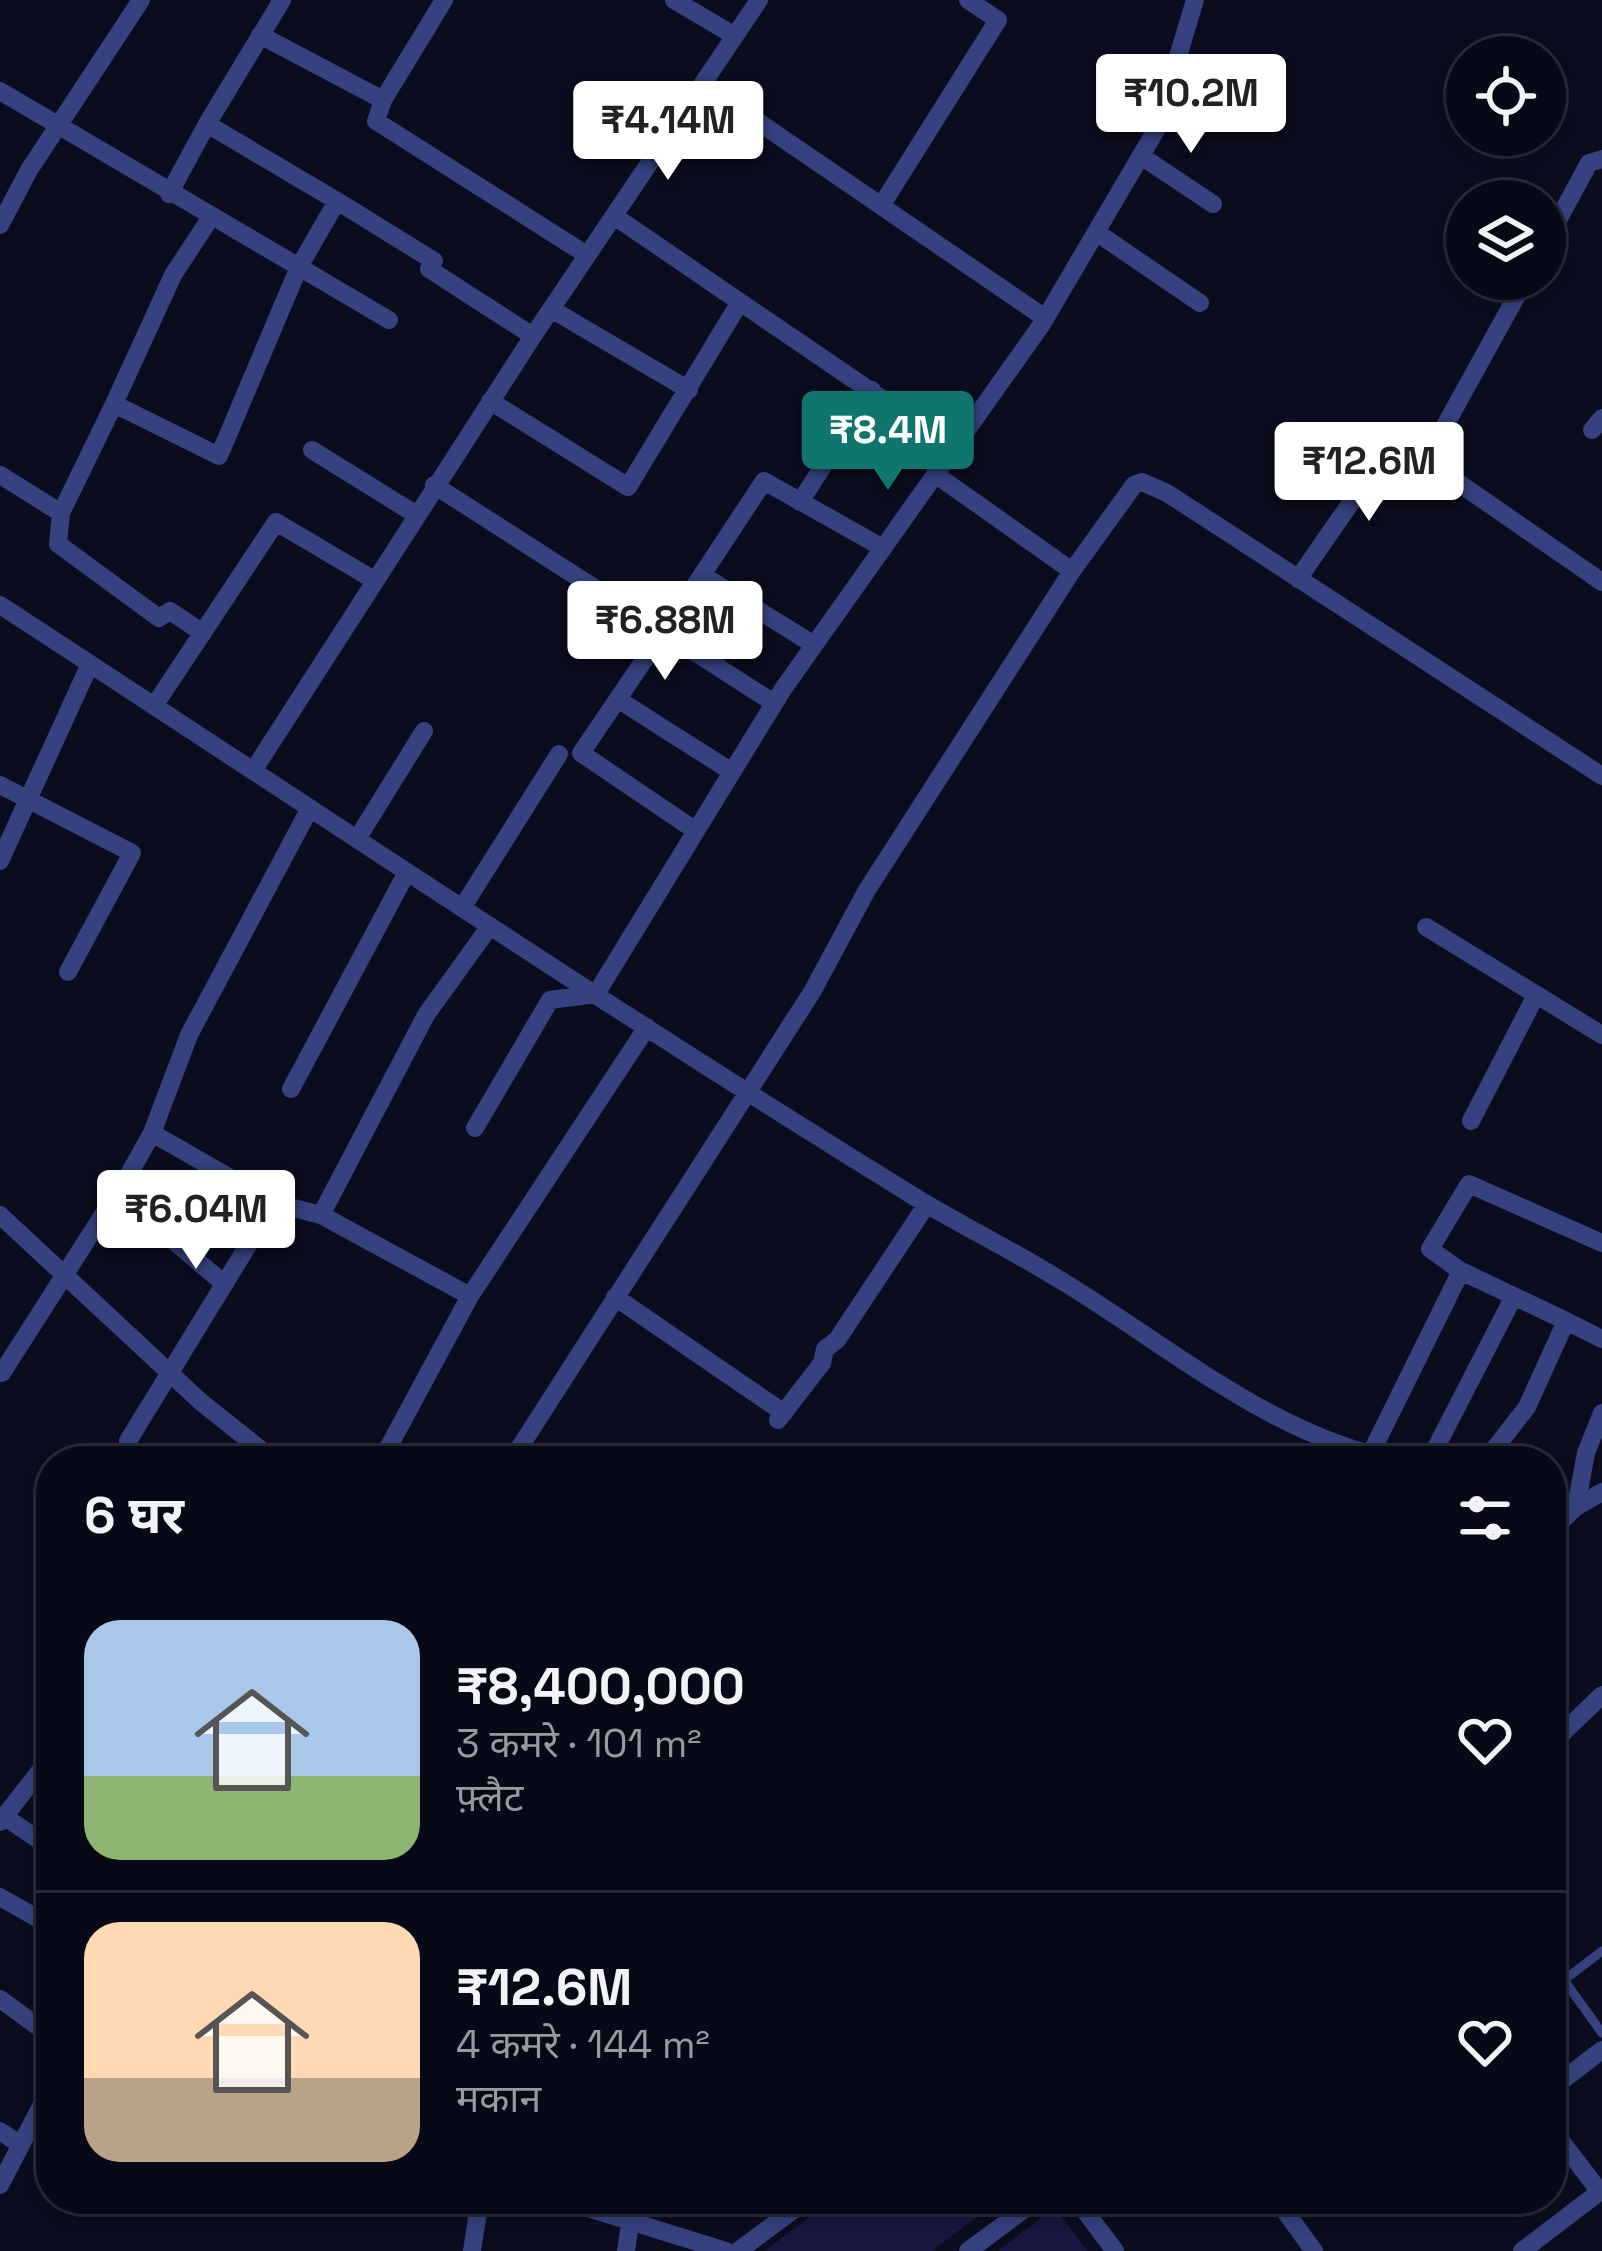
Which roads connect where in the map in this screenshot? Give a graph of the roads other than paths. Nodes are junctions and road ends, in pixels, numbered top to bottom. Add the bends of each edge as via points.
1 (141, 0) edge
2 (281, 0) edge
3 (444, 0) edge
4 (674, 0) edge
5 (759, 0) edge
6 (968, 0) edge
7 (1195, 0) edge
8 (260, 35) junction
9 (734, 36) junction
10 (703, 84) junction
11 (0, 91) edge
12 (383, 100) junction
13 (60, 124) junction
14 (207, 124) junction
15 (1141, 156) junction
16 (1602, 159) edge
17 (169, 194) junction
18 (337, 201) junction
19 (1213, 204) dead end
20 (1566, 205) edge
21 (881, 206) junction
22 (614, 216) junction
23 (211, 217) junction
24 (0, 225) edge
25 (1096, 232) junction
26 (587, 255) junction
27 (299, 267) junction
28 (1514, 300) edge
29 (740, 302) junction
30 (1200, 303) dead end
31 (551, 309) junction
32 (1045, 318) junction
33 (389, 320) dead end
34 (533, 336) junction
35 (688, 390) junction
36 (872, 390) junction
37 (490, 401) junction
38 (114, 404) junction
39 (954, 448) junction
40 (312, 450) dead end
41 (1426, 460) junction
42 (935, 474) junction
43 (0, 475) edge
44 (434, 485) junction
45 (800, 502) junction
46 (61, 513) junction
47 (416, 514) junction
48 (883, 548) junction
49 (1072, 572) junction
50 (702, 575) junction
51 (1298, 579) junction
52 (374, 580) junction
53 (1602, 582) edge
54 (0, 605) edge
55 (203, 633) junction
56 (665, 637) junction
57 (814, 645) junction
58 (90, 664) junction
59 (620, 700) junction
60 (774, 703) junction
61 (154, 706) junction
62 (424, 731) dead end
63 (560, 754) dead end
64 (253, 771) junction
65 (732, 772) junction
66 (1601, 774) edge
67 (0, 785) edge
68 (31, 802) junction
69 (310, 808) junction
70 (696, 831) junction
71 (357, 839) junction
72 (0, 861) edge
73 (407, 872) junction
74 (462, 908) junction
75 (490, 926) junction
76 (1426, 927) dead end
77 (68, 972) dead end
78 (596, 994) junction
79 (1537, 995) junction
80 (647, 1027) junction
81 (1602, 1035) edge
82 (291, 1089) dead end
83 (747, 1091) junction
84 (1471, 1121) dead end
85 (475, 1128) dead end
86 (152, 1133) junction
87 (129, 1174) junction
88 (274, 1203) junction
89 (927, 1204) junction
90 (0, 1215) edge
91 (320, 1215) junction
92 (1602, 1243) edge
93 (1461, 1271) junction
94 (62, 1274) junction
95 (222, 1282) junction
96 (470, 1296) junction
97 (615, 1297) junction
98 (1513, 1298) junction
99 (1566, 1321) junction
100 (1602, 1339) edge
101 (168, 1372) junction
102 (2, 1373) edge
103 (1602, 1413) edge
104 (250, 1441) junction
105 (128, 1442) dead end
106 (248, 1446) edge
107 (256, 1446) edge
108 (389, 1446) edge
109 (521, 1446) edge
110 (1338, 1446) edge
111 (1374, 1446) edge
112 (1437, 1446) edge
113 (1497, 1446) edge
114 (1602, 1492) edge
115 (1576, 1507) junction
116 (1566, 1517) edge
117 (1602, 1695) edge
118 (1566, 1730) edge
119 (36, 1778) edge
120 (2, 1819) edge
121 (36, 1839) edge
122 (0, 1897) edge
123 (36, 1917) edge
124 (1602, 1951) edge
125 (1566, 1978) edge
126 (1566, 1983) edge
127 (0, 2000) edge
128 (36, 2025) edge
129 (1602, 2033) edge
130 (1602, 2050) edge
131 (1566, 2078) edge
132 (36, 2116) edge
133 (0, 2131) edge
134 (21, 2145) junction
135 (1566, 2147) edge
136 (0, 2185) edge
137 (1601, 2191) edge
138 (477, 2214) edge
139 (602, 2214) edge
140 (788, 2214) edge
141 (1018, 2214) edge
142 (1087, 2214) edge
143 (1287, 2214) edge
144 (630, 2224) junction
145 (472, 2251) edge
146 (626, 2251) edge
147 (726, 2251) edge
148 (738, 2251) edge
149 (968, 2251) edge
150 (1115, 2251) edge
151 (1314, 2251) edge
152 (1522, 2251) edge

1 - 13 street
2 - 8 street
3 - 12 street
4 - 9 street
5 - 9 street
6 - 21 street via 998,20
7 - 15 street
8 - 12 street
8 - 14 street
9 - 10 street
10 - 21 street
10 - 22 street
11 - 13 street
12 - 26 street via 376,121
13 - 17 street
13 - 24 street
14 - 17 street
14 - 18 street
15 - 19 street
15 - 25 street
16 - 20 street via 1589,163
17 - 23 street
18 - 27 street
18 - 34 street
21 - 32 street
22 - 26 street
22 - 29 street
23 - 27 street
23 - 38 street via 173,274
25 - 30 street
25 - 32 street
26 - 31 street
27 - 33 street
27 - 38 street via 219,456
28 - 41 street
29 - 35 street
29 - 36 street
31 - 34 street
31 - 35 street
32 - 39 street
34 - 37 street
35 - 37 street via 628,487
36 - 39 street
36 - 45 street
37 - 44 street
38 - 46 street
39 - 42 street
40 - 47 street
41 - 51 street via 1395,439
41 - 53 street
42 - 48 street
42 - 49 street
43 - 46 street
44 - 47 street
44 - 56 street
45 - 48 street
45 - 50 street via 764,481
46 - 55 street via 58,544 159,618 170,611
47 - 52 street
48 - 57 street
49 - 51 street via 1120,499 1142,482
49 - 83 street
50 - 56 street
50 - 57 street
51 - 66 street
52 - 55 street via 276,522
52 - 64 street
54 - 58 street
55 - 61 street
56 - 59 street
56 - 60 street
57 - 60 street
58 - 61 street
58 - 68 street
59 - 65 street
59 - 70 street via 581,753
60 - 65 street
61 - 64 street
62 - 71 street
63 - 74 street
64 - 69 street
65 - 70 street
67 - 68 street
68 - 72 street
68 - 77 street via 132,853
69 - 71 street
69 - 86 street via 189,1035
70 - 78 street
71 - 73 street
73 - 74 street
73 - 82 street
74 - 75 street
75 - 78 street
75 - 91 street via 426,1015
76 - 79 street
78 - 80 street
78 - 85 street via 550,1000
79 - 81 street
79 - 84 street
80 - 83 street
80 - 96 street
83 - 89 street
83 - 97 street
86 - 87 street
86 - 88 street
87 - 94 street
87 - 95 street via 140,1212
88 - 91 street
88 - 95 street
89 - 97 street via 781,1416
89 - 110 street via 1067,1283 1208,1379
90 - 94 street
91 - 96 street
92 - 93 street via 1468,1184 1430,1249
93 - 98 street
93 - 111 street
94 - 101 street
94 - 102 street
95 - 101 street
96 - 108 street
97 - 109 street
98 - 99 street
98 - 112 street
99 - 100 street
99 - 113 street via 1527,1407
101 - 104 street
101 - 105 street
103 - 115 street
104 - 106 street
104 - 107 street
114 - 115 street
115 - 116 street
117 - 118 street
119 - 120 street
120 - 121 street
122 - 123 street
124 - 125 lane
126 - 129 lane
127 - 128 street
130 - 131 street
132 - 134 street
133 - 134 street
134 - 136 street
135 - 137 street
137 - 152 street
138 - 145 street
139 - 144 street
140 - 148 street
141 - 149 street
142 - 150 street
143 - 151 street
144 - 146 street
144 - 147 street

